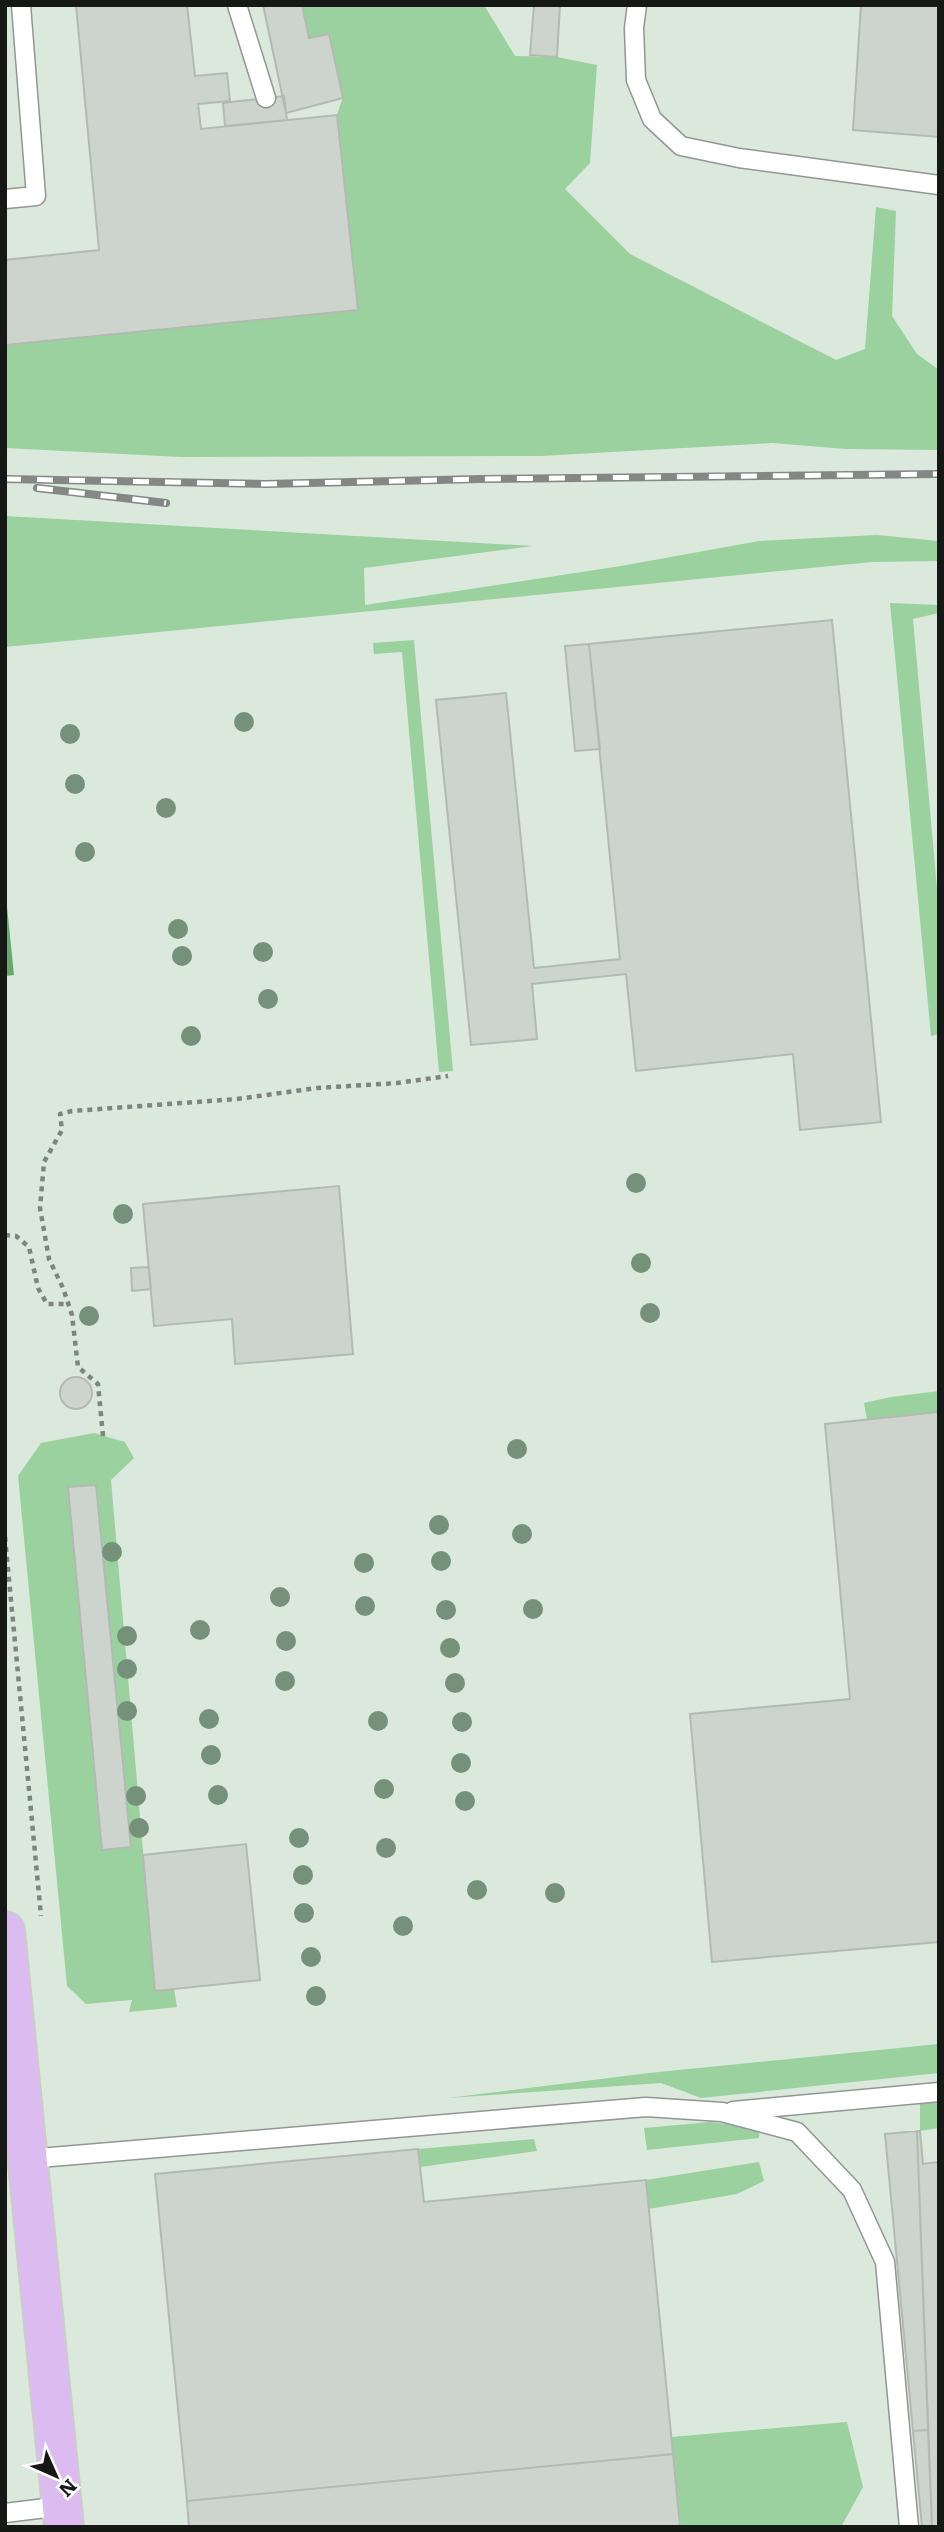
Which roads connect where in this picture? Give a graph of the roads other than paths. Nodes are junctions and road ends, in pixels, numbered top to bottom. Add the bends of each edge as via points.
1 (21, 5) edge
2 (237, 5) edge
3 (637, 5) edge
4 (266, 98) dead end
5 (939, 186) edge
6 (5, 199) edge
7 (5, 1931) edge
8 (939, 2092) edge
9 (722, 2112) junction
10 (27, 2159) junction
11 (5, 2512) edge
12 (63, 2516) edge
13 (909, 2527) edge

1 - 6 lane via 36,196
2 - 4 lane
3 - 5 lane via 636,80 652,119 681,146
7 - 10 main road
8 - 9 lane
9 - 10 lane via 646,2107
9 - 13 lane via 797,2132 852,2190 885,2262
10 - 12 main road
11 - 12 lane

